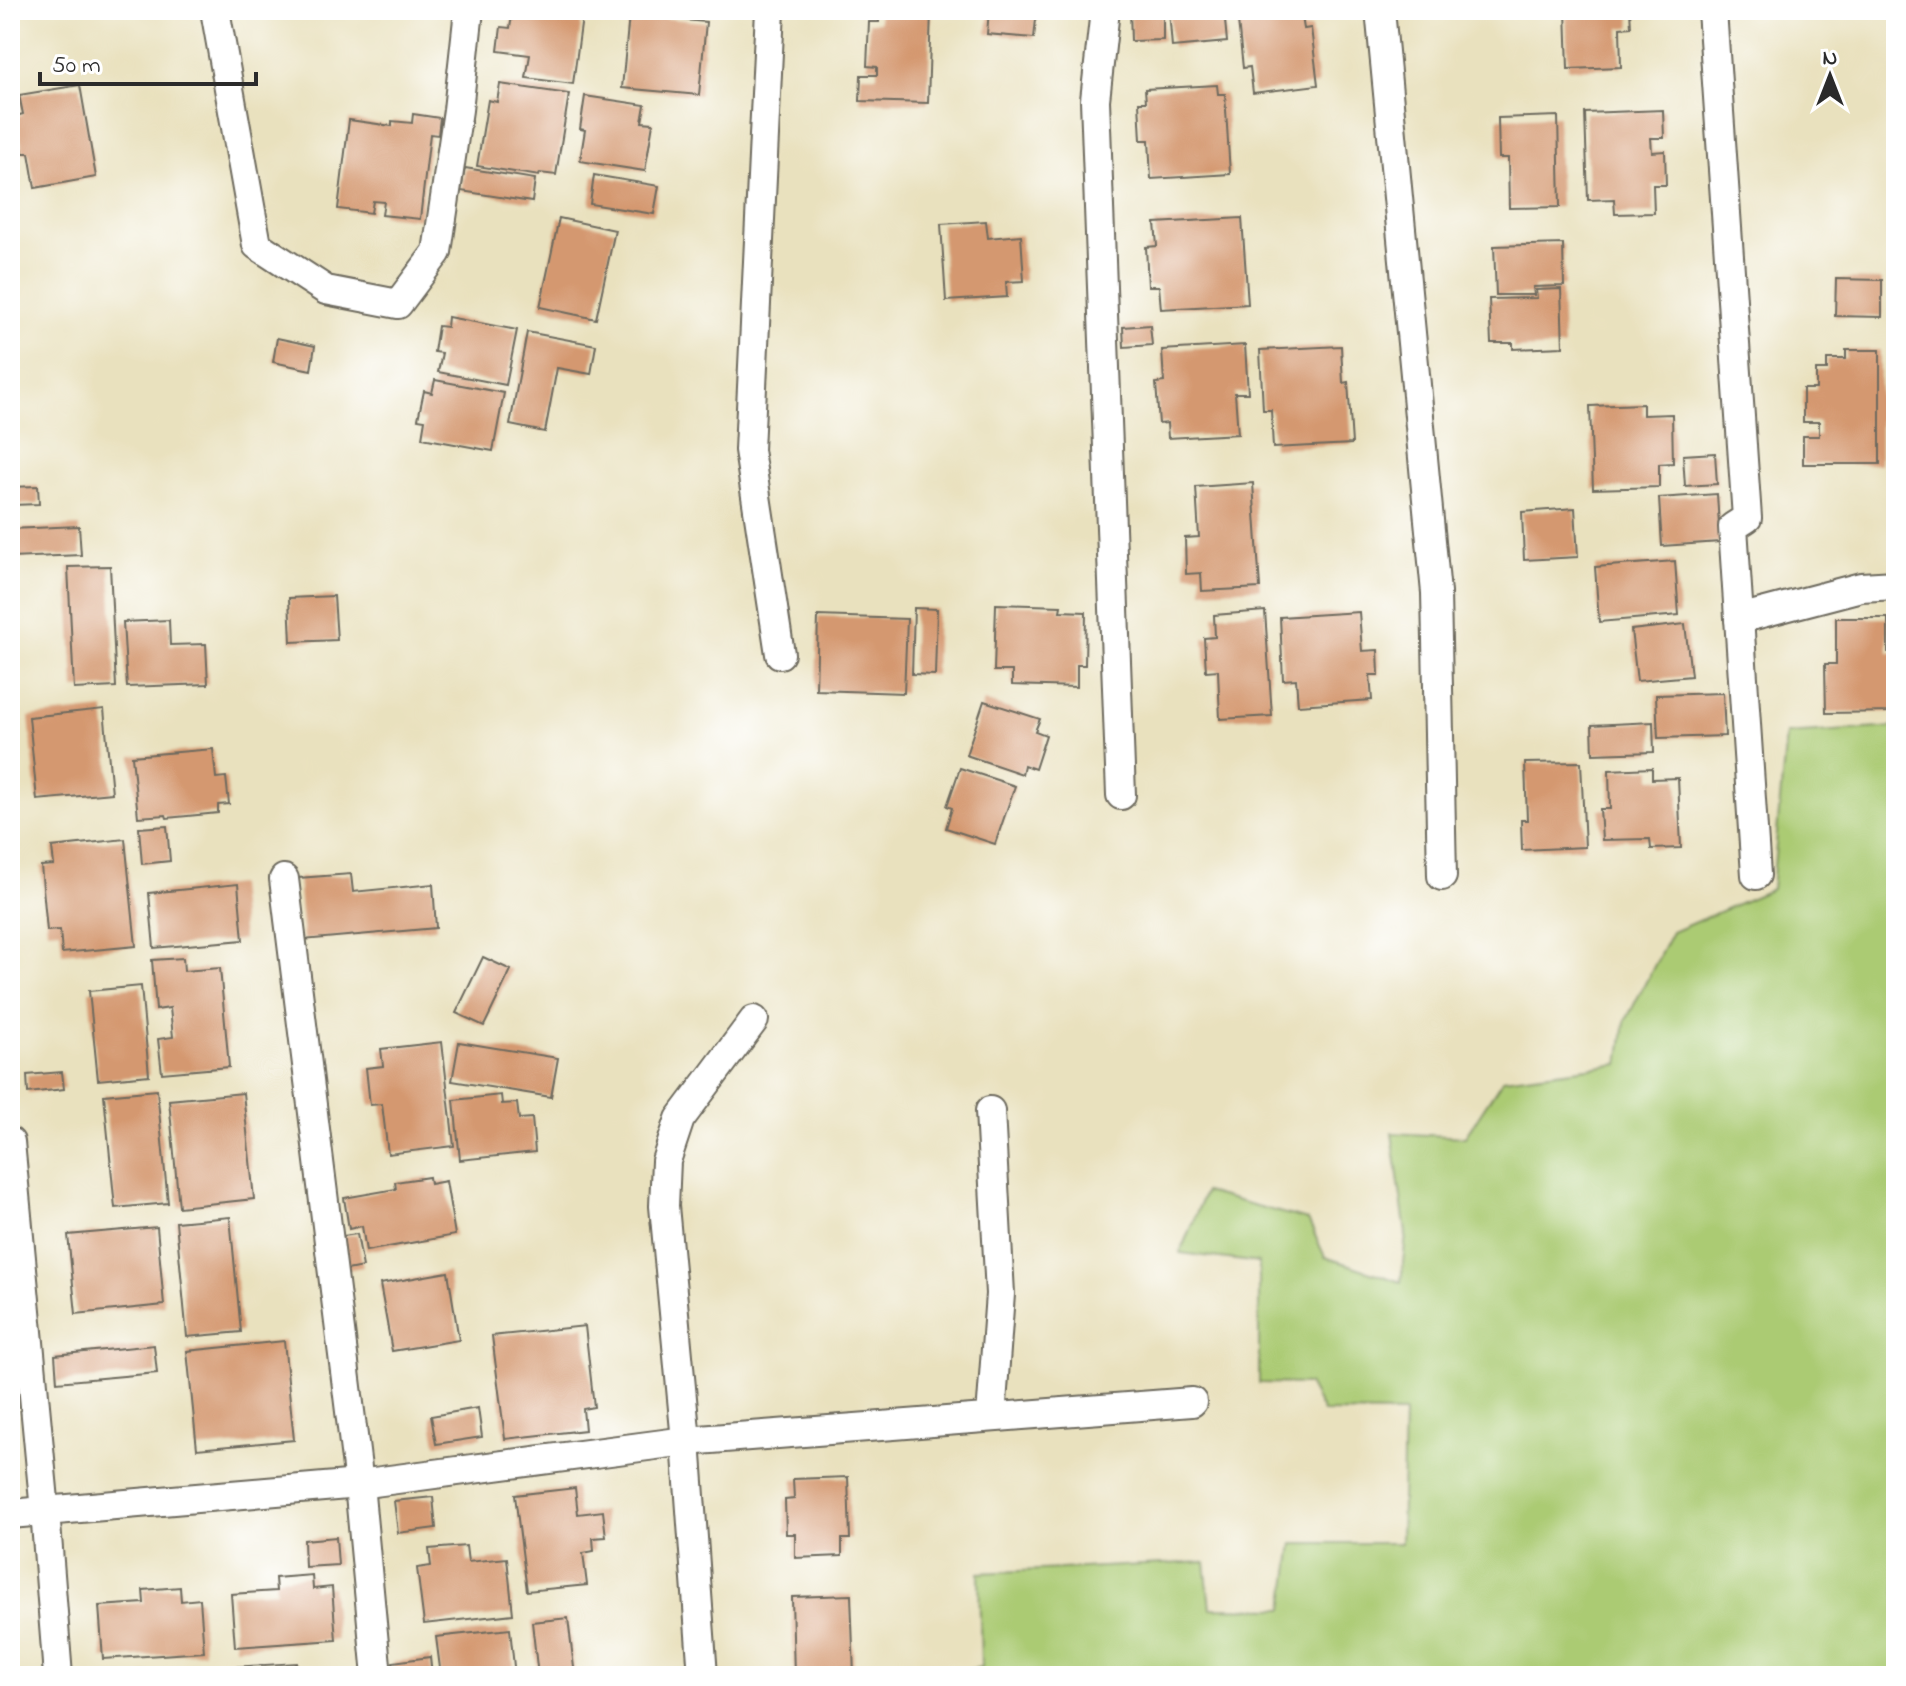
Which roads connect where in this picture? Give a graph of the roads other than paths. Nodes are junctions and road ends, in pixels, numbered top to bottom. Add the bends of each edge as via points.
1 (215, 10) edge
2 (469, 10) edge
3 (770, 10) edge
4 (1105, 10) edge
5 (1380, 10) edge
6 (1712, 10) edge
7 (1896, 585) edge
8 (1739, 619) junction
9 (780, 654) dead end
10 (1121, 795) dead end
11 (1756, 875) dead end
12 (1442, 876) dead end
13 (284, 879) dead end
14 (754, 1020) dead end
15 (990, 1111) dead end
16 (10, 1142) edge
17 (1192, 1402) dead end
18 (991, 1417) junction
19 (686, 1441) junction
20 (359, 1484) junction
21 (45, 1511) junction
22 (10, 1514) edge
23 (58, 1676) edge
24 (377, 1676) edge
25 (703, 1676) edge

1 - 2 street via 257,245 326,290 398,304 437,252
3 - 9 street via 749,450
4 - 10 street via 1095,100
5 - 12 street via 1436,593
6 - 8 street via 1747,518 1733,527
7 - 8 street via 1861,587
8 - 11 street
13 - 20 street
14 - 19 street via 680,1119 666,1161 664,1206
15 - 18 street via 1000,1294
16 - 21 street
17 - 18 street
18 - 19 street
19 - 20 street
19 - 25 street
20 - 21 street
20 - 24 street
21 - 22 street
21 - 23 street

